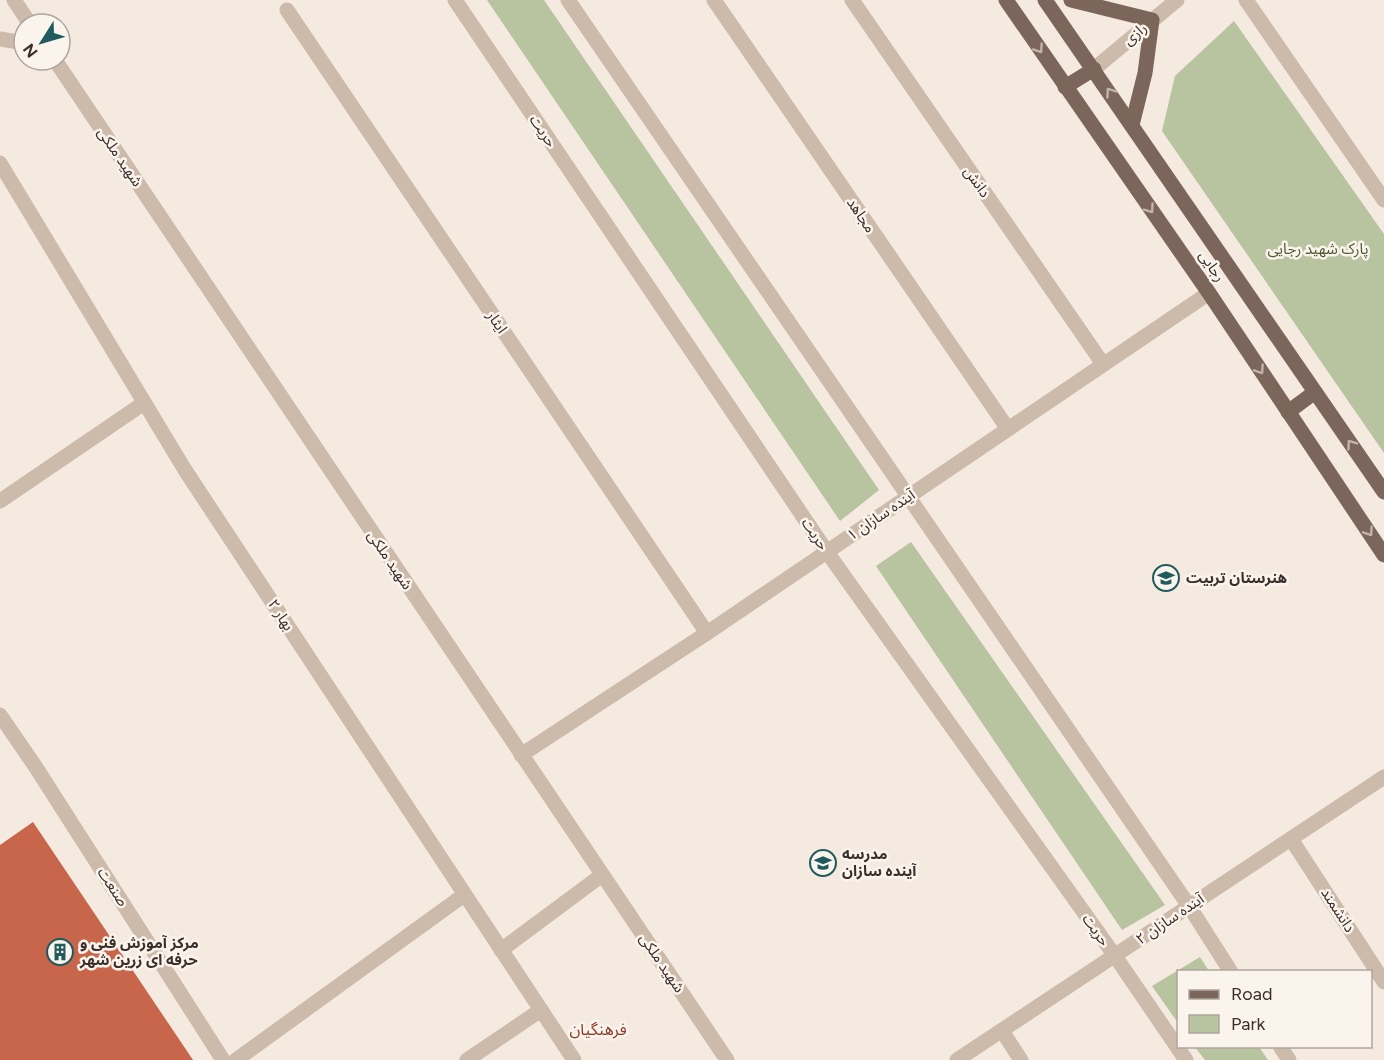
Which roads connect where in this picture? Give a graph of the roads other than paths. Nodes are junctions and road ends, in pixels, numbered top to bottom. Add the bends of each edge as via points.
1 (455, 0) edge
2 (568, 0) edge
3 (714, 0) edge
4 (852, 0) edge
5 (1006, 0) edge
6 (1045, 0) edge
7 (1071, 0) edge
8 (1177, 0) edge
9 (1246, 0) edge
10 (288, 10) dead end
11 (1152, 20) junction
12 (1094, 69) junction
13 (63, 72) edge
14 (1065, 87) junction
15 (1132, 125) junction
16 (0, 163) edge
17 (1384, 200) edge
18 (1209, 293) junction
19 (1103, 364) junction
20 (1315, 392) junction
21 (144, 403) junction
22 (1288, 411) junction
23 (1008, 429) junction
24 (1384, 492) edge
25 (907, 497) junction
26 (0, 501) edge
27 (827, 552) junction
28 (1384, 555) edge
29 (707, 633) junction
30 (0, 715) edge
31 (521, 755) junction
32 (1384, 777) edge
33 (1291, 839) junction
34 (602, 875) junction
35 (464, 895) junction
36 (1189, 906) junction
37 (501, 950) junction
38 (1115, 956) junction
39 (1230, 970) edge
40 (1384, 982) edge
41 (541, 1010) junction
42 (1002, 1031) junction
43 (1177, 1047) edge
44 (224, 1060) edge
45 (236, 1060) edge
46 (467, 1060) edge
47 (574, 1060) edge
48 (726, 1060) edge
49 (957, 1060) edge
50 (1021, 1060) edge

1 - 27 street, حریت
2 - 25 street
3 - 23 street, مجاهد
4 - 19 street, دانش
5 -> 14 main road, رجایی
6 - 12 main road, رجایی
7 - 11 main road
8 - 11 street, رازی
9 - 17 street
10 - 29 street, ایثار
11 - 12 street, رازی
11 - 15 main road via 1145,73
12 - 14 main road
15 -> 12 main road, رجایی
13 - 31 street, شهید ملکی
14 -> 18 main road, رجایی
15 - 20 main road, رجایی
16 - 21 street, بهار ۲
18 - 19 street, آینده سازان ۱
18 -> 22 main road, رجایی
19 - 23 street, آینده سازان ۱
20 - 22 main road
24 -> 20 main road, رجایی
21 - 26 street
21 - 35 street, بهار ۲
22 -> 28 main road, رجایی
23 - 25 street, آینده سازان ۱
25 - 27 street, آینده سازان ۱
25 - 36 street
27 - 29 street, آینده سازان ۱
27 - 38 street, حریت
29 - 31 street, آینده سازان ۱
30 - 44 street, صنعت
31 - 34 street, شهید ملکی
32 - 33 street, آینده سازان ۲
33 - 36 street, آینده سازان ۲
33 - 40 street, دانشمند
34 - 37 street
34 - 48 street, شهید ملکی
35 - 37 street, بهار ۲
35 - 45 street
36 - 38 street, آینده سازان ۲
36 - 39 street
37 - 41 street, بهار ۲
38 - 42 street, آینده سازان ۲
38 - 43 street, حریت
41 - 46 street
41 - 47 street, بهار ۲
42 - 49 street, آینده سازان ۲
42 - 50 street

